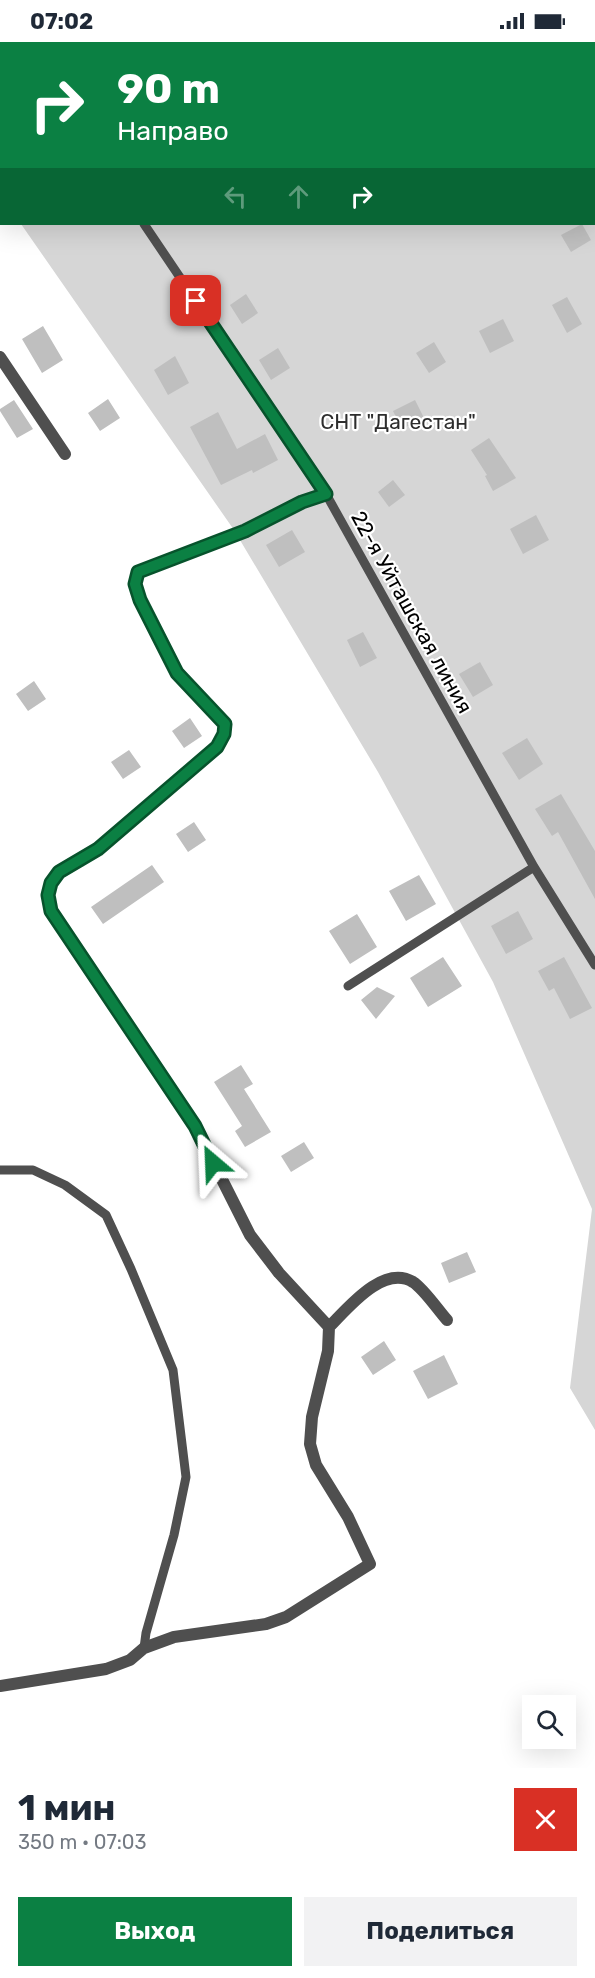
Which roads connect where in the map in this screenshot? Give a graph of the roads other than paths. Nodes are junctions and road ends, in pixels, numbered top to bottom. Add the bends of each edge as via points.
1 (145, 225) edge
2 (0, 357) edge
3 (65, 454) dead end
4 (326, 494) junction
5 (534, 867) junction
6 (595, 965) edge
7 (348, 986) dead end
8 (0, 1170) edge
9 (447, 1320) dead end
10 (329, 1326) junction
11 (144, 1648) junction
12 (0, 1686) edge

1 - 4 lane, 22-я Уйташская линия
2 - 3 street
4 - 5 lane, 22-я Уйташская линия
4 - 10 street via 245,531 138,572 135,584 140,600 177,673 225,724 224,734 217,747 98,849 59,872 48,895 51,911 195,1126 250,1236
5 - 6 lane, 22-я Уйташская линия
5 - 7 lane
8 - 11 lane via 33,1170 65,1185 105,1215 172,1370 186,1477
9 - 10 street via 414,1283 400,1277 382,1281 362,1293
10 - 11 street via 310,1444 315,1465 348,1517 370,1564 286,1617 266,1624 174,1637
11 - 12 street via 130,1660 106,1669

